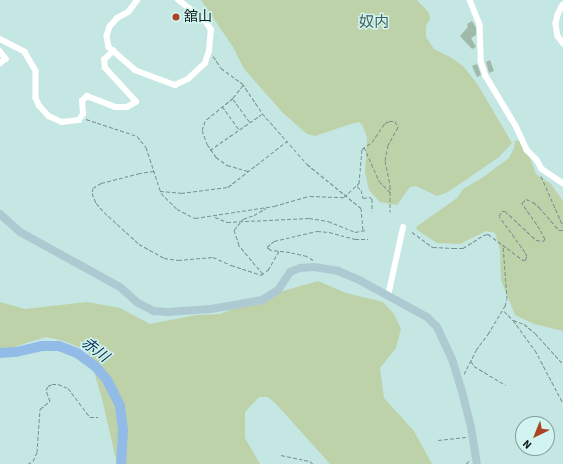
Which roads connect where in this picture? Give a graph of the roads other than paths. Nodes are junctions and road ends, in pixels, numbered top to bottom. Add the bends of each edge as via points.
1 (138, 0) edge
2 (178, 0) edge
3 (470, 0) edge
4 (563, 5) edge
5 (0, 39) edge
6 (563, 43) edge
7 (0, 51) edge
8 (113, 51) junction
9 (0, 64) edge
10 (563, 183) edge
11 (0, 214) edge
12 (403, 228) dead end
13 (388, 296) junction
14 (477, 464) edge

1 - 8 street via 108,31 108,42
2 - 8 street via 209,25 211,30 205,63 196,74 175,85 134,70
3 - 10 street via 480,25 480,61 486,76 516,126 527,150 542,169
4 - 6 street via 556,27
5 - 8 street via 22,49 32,63 37,78 36,98 43,112 62,122 76,121 81,117 82,101 87,96 115,107 136,102 105,68 104,60
7 - 9 street via 6,59
11 - 13 street via 26,236 120,287 138,303 154,311 211,309 262,300 278,290 290,272 315,267 346,274
12 - 13 street
13 - 14 street via 427,317 443,338 458,381

